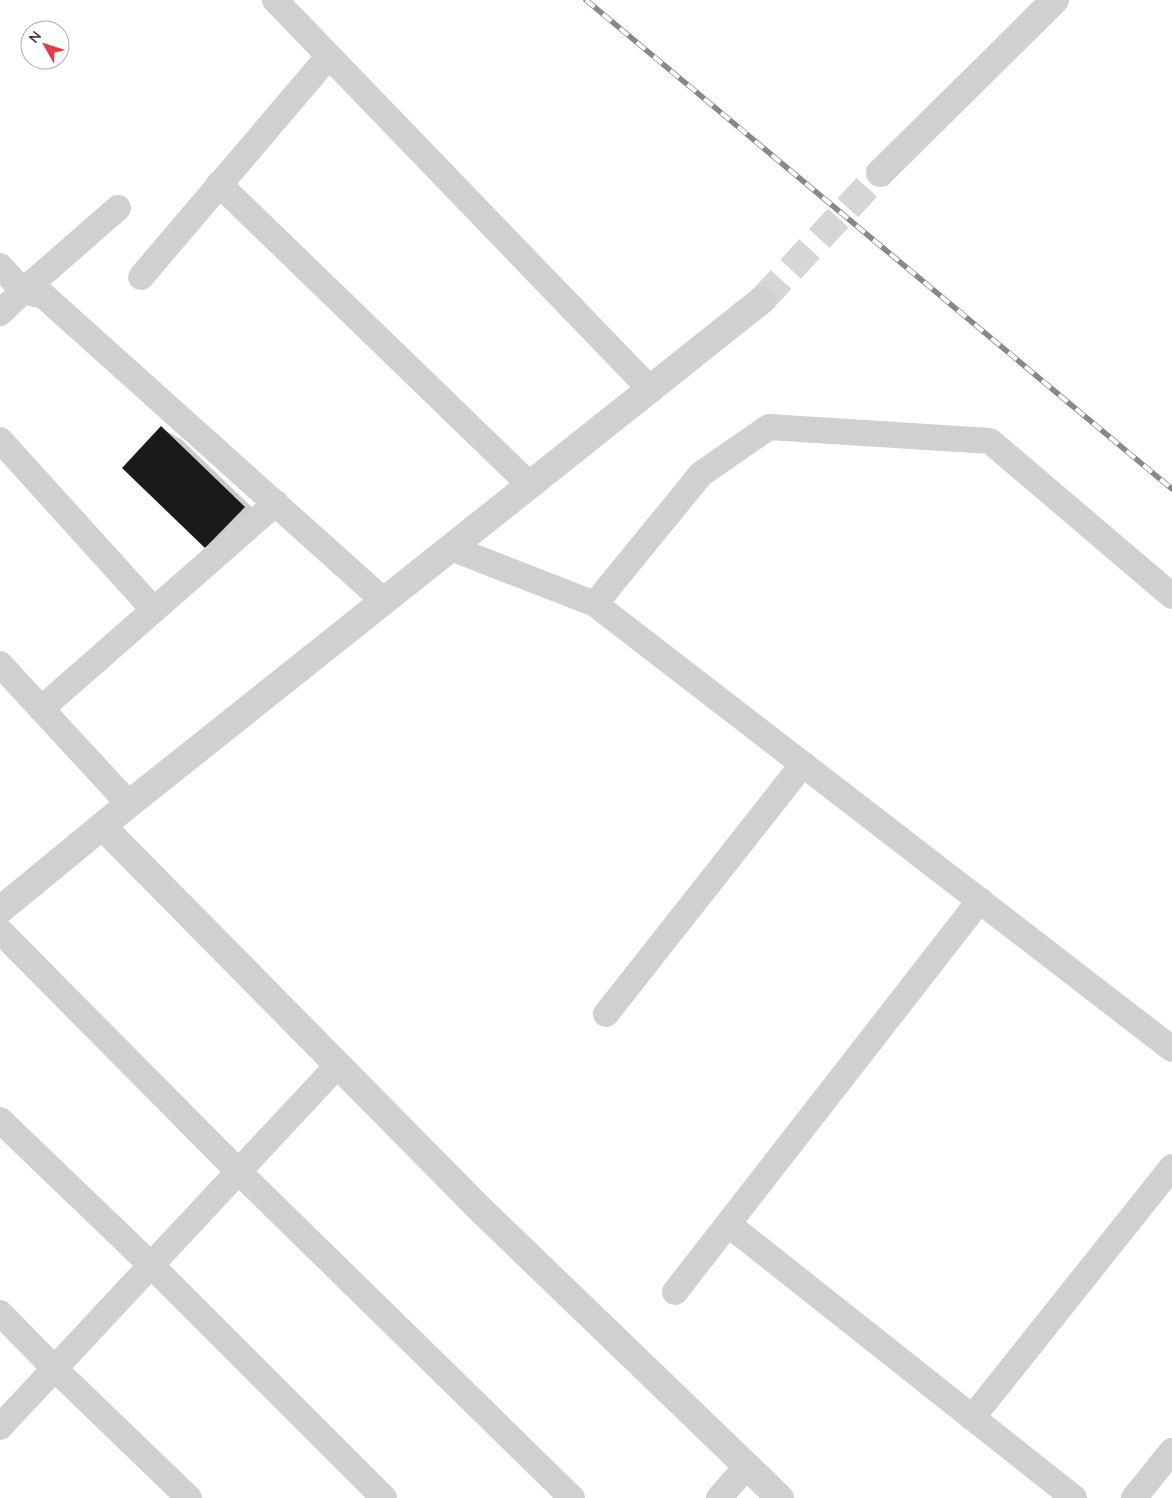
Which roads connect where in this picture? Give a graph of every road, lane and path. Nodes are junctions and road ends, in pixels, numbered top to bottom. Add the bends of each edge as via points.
1 (275, 0) edge
2 (1055, 0) edge
3 (329, 56) junction
4 (880, 173) tunnel mouth
5 (219, 184) junction
6 (118, 208) dead end
7 (0, 266) edge
8 (141, 277) dead end
9 (24, 291) junction
10 (762, 300) tunnel mouth
11 (0, 313) edge
12 (651, 390) junction
13 (0, 440) edge
14 (530, 485) junction
15 (276, 503) junction
16 (451, 548) junction
17 (1172, 596) edge
18 (384, 601) junction
19 (595, 604) junction
20 (154, 610) junction
21 (4, 677) edge
22 (41, 709) junction
23 (803, 764) junction
24 (129, 804) junction
25 (102, 826) junction
26 (980, 900) junction
27 (0, 910) edge
28 (0, 931) edge
29 (606, 1014) dead end
30 (1172, 1049) edge
31 (338, 1065) junction
32 (0, 1120) edge
33 (1172, 1167) edge
34 (239, 1172) junction
35 (728, 1224) junction
36 (151, 1265) junction
37 (675, 1292) dead end
38 (0, 1313) edge
39 (55, 1369) junction
40 (972, 1418) junction
41 (0, 1427) edge
42 (1172, 1451) edge
43 (747, 1466) junction
44 (174, 1494) edge
45 (384, 1498) edge
46 (572, 1498) edge
47 (718, 1498) edge
48 (780, 1498) edge
49 (1074, 1498) edge
50 (1134, 1498) edge

1 - 3 street
2 - 4 street
3 - 5 street
3 - 12 street
5 - 8 street
5 - 14 street
6 - 9 street
7 - 9 street
9 - 11 street
9 - 15 street via 44,296
10 - 12 street
12 - 14 street
13 - 20 street
14 - 16 street
15 - 18 street
15 - 20 street
16 - 18 street
16 - 19 street
17 - 19 street via 990,441 769,428 701,474
18 - 24 street
19 - 23 street
20 - 22 street
21 - 22 street
22 - 24 street
23 - 26 street
23 - 29 street
24 - 25 street
25 - 27 street
25 - 31 street
26 - 30 street
26 - 35 street
28 - 34 street
31 - 34 street
31 - 43 street via 480,1209
32 - 36 street
33 - 40 street
34 - 36 street
34 - 46 street
35 - 37 street
35 - 40 street
36 - 39 street
36 - 45 street
38 - 39 street
39 - 41 street
39 - 44 street
40 - 49 street
42 - 50 street
43 - 47 street
43 - 48 street

